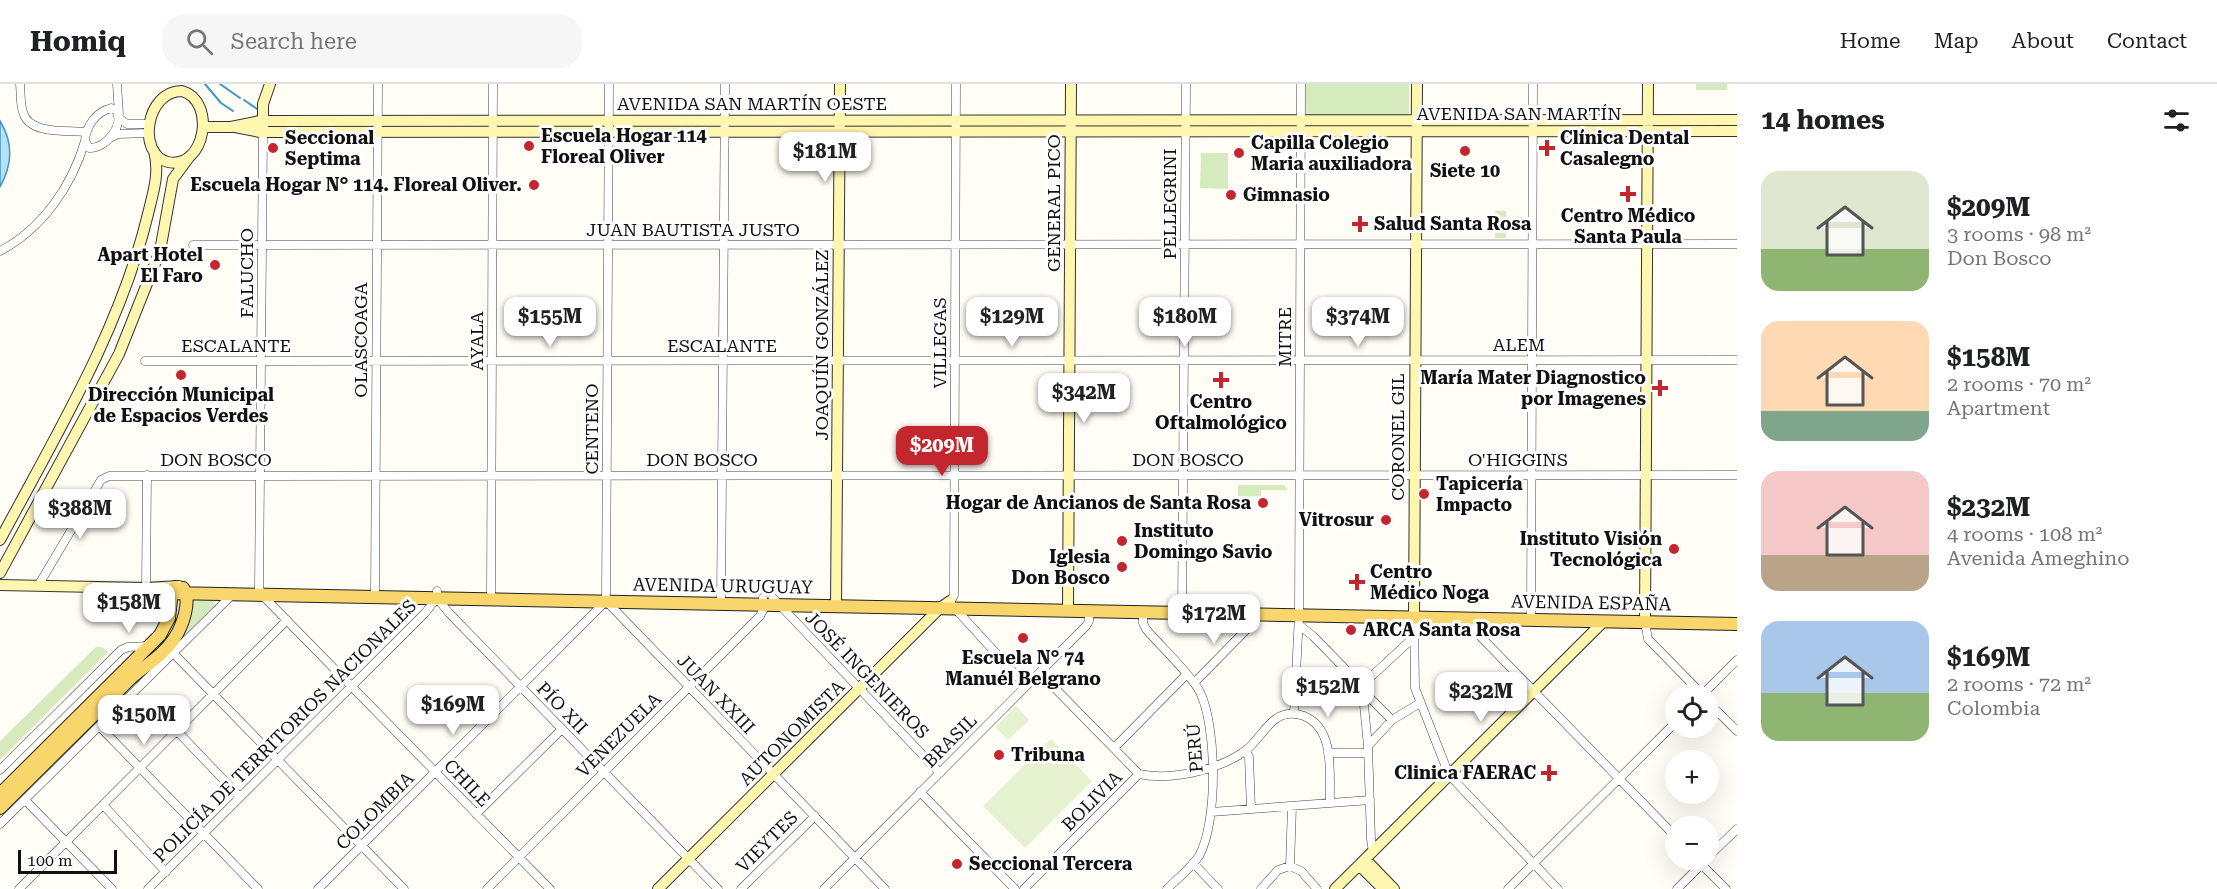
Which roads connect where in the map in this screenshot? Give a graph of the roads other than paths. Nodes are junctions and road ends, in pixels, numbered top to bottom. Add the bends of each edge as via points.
1 (20, 84) edge
2 (117, 84) edge
3 (172, 84) edge
4 (190, 84) edge
5 (270, 84) edge
6 (378, 84) edge
7 (493, 84) edge
8 (609, 84) edge
9 (725, 84) edge
10 (840, 84) edge
11 (956, 84) edge
12 (1071, 84) edge
13 (1186, 84) edge
14 (1301, 84) edge
15 (1417, 84) edge
16 (1533, 84) edge
17 (1648, 84) edge
18 (163, 97) junction
19 (197, 101) junction
20 (119, 116) junction
21 (1737, 120) edge
22 (1533, 125) junction
23 (1648, 125) junction
24 (262, 126) junction
25 (378, 126) junction
26 (493, 126) junction
27 (609, 126) junction
28 (725, 126) junction
29 (840, 126) junction
30 (956, 126) junction
31 (1071, 126) junction
32 (1186, 126) junction
33 (1301, 126) junction
34 (1416, 126) junction
35 (203, 127) junction
36 (149, 128) junction
37 (1737, 130) edge
38 (86, 132) junction
39 (109, 139) junction
40 (85, 141) junction
41 (100, 146) junction
42 (154, 151) junction
43 (190, 156) junction
44 (76, 166) junction
45 (1185, 244) junction
46 (1301, 244) junction
47 (1416, 244) junction
48 (1533, 244) junction
49 (1647, 244) junction
50 (1737, 244) edge
51 (193, 245) dead end
52 (262, 245) junction
53 (377, 245) junction
54 (493, 245) junction
55 (608, 245) junction
56 (724, 245) junction
57 (839, 245) junction
58 (955, 245) junction
59 (1070, 245) junction
60 (0, 251) edge
61 (1532, 360) junction
62 (1647, 360) junction
63 (1737, 360) edge
64 (145, 361) dead end
65 (261, 361) junction
66 (376, 361) junction
67 (492, 361) junction
68 (607, 361) junction
69 (723, 361) junction
70 (838, 361) junction
71 (955, 361) junction
72 (1070, 361) junction
73 (1184, 361) junction
74 (1300, 361) junction
75 (1415, 361) junction
76 (260, 475) junction
77 (376, 475) junction
78 (491, 475) junction
79 (607, 475) junction
80 (722, 475) junction
81 (837, 475) junction
82 (954, 475) junction
83 (1069, 475) junction
84 (1183, 475) junction
85 (1300, 475) junction
86 (1414, 475) junction
87 (1532, 475) junction
88 (1646, 475) junction
89 (1737, 475) edge
90 (147, 476) junction
91 (0, 540) edge
92 (0, 573) edge
93 (0, 585) edge
94 (38, 586) junction
95 (146, 588) junction
96 (179, 591) junction
97 (261, 591) junction
98 (375, 593) junction
99 (233, 594) junction
100 (437, 595) junction
101 (491, 596) junction
102 (606, 598) junction
103 (721, 600) junction
104 (770, 601) junction
105 (836, 603) junction
106 (948, 606) junction
107 (1158, 606) junction
108 (1068, 607) junction
109 (1182, 609) junction
110 (1089, 611) junction
111 (1143, 612) junction
112 (1488, 612) junction
113 (1254, 614) junction
114 (1414, 614) junction
115 (1579, 614) junction
116 (1299, 616) junction
117 (1327, 616) junction
118 (1531, 616) junction
119 (1737, 617) edge
120 (1473, 618) junction
121 (1645, 619) junction
122 (287, 620) junction
123 (1599, 623) junction
124 (1737, 624) edge
125 (1414, 637) junction
126 (1315, 638) junction
127 (150, 646) junction
128 (173, 653) junction
129 (1737, 660) edge
130 (1040, 672) junction
131 (1186, 675) junction
132 (1194, 683) junction
133 (1692, 684) edge
134 (1712, 684) edge
135 (352, 686) junction
136 (1026, 686) junction
137 (520, 687) junction
138 (689, 687) junction
139 (1360, 687) junction
140 (860, 688) junction
141 (1534, 691) junction
142 (213, 694) junction
143 (1420, 703) junction
144 (1719, 713) edge
145 (1294, 714) junction
146 (1392, 720) junction
147 (99, 726) junction
148 (562, 729) junction
149 (177, 731) junction
150 (1737, 731) edge
151 (1665, 733) edge
152 (1114, 748) junction
153 (1368, 750) junction
154 (1243, 752) junction
155 (1328, 753) junction
156 (278, 760) junction
157 (1212, 766) junction
158 (140, 768) junction
159 (0, 770) edge
160 (435, 772) junction
161 (604, 772) junction
162 (940, 772) junction
163 (773, 774) junction
164 (1139, 774) junction
165 (1449, 775) junction
166 (1618, 779) junction
167 (920, 792) junction
168 (0, 794) edge
169 (240, 797) junction
170 (25, 800) junction
171 (1370, 800) junction
172 (1330, 803) junction
173 (103, 805) junction
174 (1292, 806) junction
175 (0, 808) edge
176 (1251, 809) junction
177 (1210, 812) junction
178 (476, 814) junction
179 (814, 816) junction
180 (0, 824) edge
181 (1665, 826) edge
182 (1737, 829) edge
183 (204, 834) junction
184 (66, 842) junction
185 (362, 845) junction
186 (1719, 845) edge
187 (519, 857) junction
188 (855, 858) junction
189 (688, 859) junction
190 (1366, 859) junction
191 (1193, 863) junction
192 (1533, 863) junction
193 (1290, 866) junction
194 (1694, 870) edge
195 (1711, 870) edge
196 (166, 872) junction
197 (20, 889) edge
198 (112, 889) edge
199 (148, 889) edge
200 (258, 889) edge
201 (318, 889) edge
202 (404, 889) edge
203 (487, 889) edge
204 (550, 889) edge
205 (658, 889) edge
206 (718, 889) edge
207 (741, 889) edge
208 (824, 889) edge
209 (885, 889) edge
210 (1015, 889) edge
211 (1024, 889) edge
212 (1167, 889) edge
213 (1218, 889) edge
214 (1261, 889) edge
215 (1317, 889) edge
216 (1335, 889) edge
217 (1383, 889) edge
218 (1394, 889) edge
219 (1508, 889) edge
220 (1558, 889) edge
221 (1677, 889) edge
222 (1726, 889) edge

1 - 38 street via 22,110 29,123
2 - 20 street
3 - 18 main road
4 - 19 main road
5 - 24 main road via 263,104
6 - 25 street, OLASCOAGA
7 - 26 street, AYALA
8 - 27 street, CENTENO
9 - 28 street
10 - 29 main road, JOAQUÍN GONZÁLEZ
11 - 30 street, VILLEGAS
12 - 31 main road, GENERAL PICO
13 - 32 street, PELLEGRINI
14 - 33 street, MITRE
15 - 34 main road, CORONEL GIL
16 - 22 street
17 - 23 main road
18 - 19 main road via 182,92
18 - 36 main road via 153,109
19 - 35 main road
20 - 36 street via 127,124
20 - 38 street via 114,109 104,111
20 - 39 street
21 - 23 main road, AVENIDA SAN MARTÍN
22 - 23 main road, AVENIDA SAN MARTÍN
22 - 34 main road, AVENIDA SAN MARTÍN
22 - 48 street
23 - 37 main road, AVENIDA SAN MARTÍN
23 - 49 main road
24 - 25 main road, AVENIDA SAN MARTÍN OESTE
24 - 35 main road, AVENIDA SAN MARTÍN OESTE
24 - 52 street, FALUCHO
25 - 26 main road, AVENIDA SAN MARTÍN OESTE
25 - 53 street, OLASCOAGA
26 - 27 main road, AVENIDA SAN MARTÍN OESTE
26 - 54 street, AYALA
27 - 28 main road, AVENIDA SAN MARTÍN OESTE
27 - 55 street, CENTENO
28 - 29 main road, AVENIDA SAN MARTÍN OESTE
28 - 56 street
29 - 30 main road, AVENIDA SAN MARTÍN OESTE
29 - 57 main road, JOAQUÍN GONZÁLEZ
30 - 31 main road, AVENIDA SAN MARTÍN OESTE
30 - 58 street, VILLEGAS
31 - 32 main road, AVENIDA SAN MARTÍN OESTE
31 - 59 main road, GENERAL PICO
32 - 33 main road, AVENIDA SAN MARTÍN OESTE
32 - 45 street, PELLEGRINI
33 - 34 main road, AVENIDA SAN MARTÍN
33 - 46 street, MITRE
34 - 47 main road, CORONEL GIL
35 - 43 main road
36 - 39 street
36 - 42 main road
38 - 40 street
39 - 41 street
40 - 41 street via 90,148
40 - 44 street
41 - 44 street
42 - 43 main road via 168,162
42 - 91 main road via 156,182 135,263 90,370
43 - 92 main road via 173,179 160,251 122,348
44 - 60 street via 38,225
45 - 46 street, JUAN BAUTISTA JUSTO
45 - 59 street, JUAN BAUTISTA JUSTO
45 - 73 street, PELLEGRINI
46 - 47 street, JUAN BAUTISTA JUSTO
46 - 74 street, MITRE
47 - 48 street, JUAN BAUTISTA JUSTO
47 - 75 main road, CORONEL GIL
48 - 49 street, JUAN BAUTISTA JUSTO
48 - 61 street
49 - 50 street, JUAN BAUTISTA JUSTO
49 - 62 main road
51 - 52 street, JUAN BAUTISTA JUSTO
52 - 53 street, JUAN BAUTISTA JUSTO
52 - 65 street, FALUCHO
53 - 54 street, JUAN BAUTISTA JUSTO
53 - 66 street, OLASCOAGA
54 - 55 street, JUAN BAUTISTA JUSTO
54 - 67 street, AYALA
55 - 56 street, JUAN BAUTISTA JUSTO
55 - 68 street, CENTENO
56 - 57 street, JUAN BAUTISTA JUSTO
56 - 69 street
57 - 58 street, JUAN BAUTISTA JUSTO
57 - 70 main road, JOAQUÍN GONZÁLEZ
58 - 59 street, JUAN BAUTISTA JUSTO
58 - 71 street, VILLEGAS
59 - 72 main road, GENERAL PICO
61 - 62 street, ALEM
61 - 75 street, ALEM
61 - 87 street
62 - 63 street, ALEM
62 - 88 main road
64 - 65 street, ESCALANTE
65 - 66 street, ESCALANTE
65 - 76 street, FALUCHO
66 - 67 street, ESCALANTE
66 - 77 street, OLASCOAGA
67 - 68 street, ESCALANTE
67 - 78 street, AYALA
68 - 69 street, ESCALANTE
68 - 79 street, CENTENO
69 - 70 street, ESCALANTE
69 - 80 street
70 - 71 street, ESCALANTE
70 - 81 main road, JOAQUÍN GONZÁLEZ
71 - 72 street, ESCALANTE
71 - 82 street, VILLEGAS
72 - 73 street, ESCALANTE
72 - 83 main road, GENERAL PICO
73 - 74 street, ESCALANTE
73 - 84 street, PELLEGRINI
74 - 75 street, ALEM
74 - 85 street, MITRE
75 - 86 main road, CORONEL GIL
76 - 77 street, DON BOSCO
76 - 90 street, DON BOSCO
76 - 97 street, FALUCHO
77 - 78 street, DON BOSCO
77 - 98 street, OLASCOAGA
78 - 79 street, DON BOSCO
78 - 101 street, AYALA
79 - 80 street, DON BOSCO
79 - 102 street, CENTENO
80 - 81 street, DON BOSCO
80 - 103 street
81 - 82 street, DON BOSCO
81 - 105 main road, JOAQUÍN GONZÁLEZ
82 - 83 street, DON BOSCO
82 - 106 street, VILLEGAS via 954,595
83 - 84 street, DON BOSCO
83 - 108 main road, GENERAL PICO
84 - 85 street, DON BOSCO
84 - 109 street, PELLEGRINI
85 - 86 street, O'HIGGINS
85 - 116 street, MITRE
86 - 87 street, O'HIGGINS
86 - 114 main road, CORONEL GIL
87 - 88 street, O'HIGGINS
87 - 118 street
88 - 89 street, O'HIGGINS
88 - 121 main road
90 - 94 street, DON BOSCO via 105,477
90 - 95 street
93 - 94 main road, AVENIDA URUGUAY
94 - 95 main road, AVENIDA URUGUAY
95 - 96 main road, AVENIDA URUGUAY
96 - 97 main road, AVENIDA URUGUAY
96 - 99 main road, AVENIDA URUGUAY
96 - 127 main road via 167,623
96 - 175 main road via 182,622 170,645 132,677
97 - 98 main road, AVENIDA URUGUAY
97 - 99 main road, AVENIDA URUGUAY
97 - 122 street, CHILE
98 - 100 main road, AVENIDA URUGUAY
99 - 128 street
100 - 101 main road, AVENIDA URUGUAY
100 - 135 street, POLICÍA DE TERRITORIOS NACIONALES
100 - 137 street, PÍO XII via 449,613
101 - 102 main road, AVENIDA URUGUAY
102 - 103 main road, AVENIDA URUGUAY
102 - 137 street, COLOMBIA
102 - 138 street, JUAN XXIII
103 - 104 main road, AVENIDA URUGUAY
104 - 105 main road, AVENIDA URUGUAY
104 - 138 street, VENEZUELA via 760,616
104 - 140 street, JOSÉ INGENIEROS
105 - 106 main road, AVENIDA URUGUAY
106 - 108 main road, AVENIDA URUGUAY
106 - 136 street
106 - 140 main road, AUTONOMISTA
107 - 108 main road, AVENIDA URUGUAY
107 - 109 main road, AVENIDA URUGUAY
107 - 111 main road
108 - 110 main road, AVENIDA URUGUAY
109 - 111 main road, AVENIDA URUGUAY
109 - 113 main road, AVENIDA URUGUAY
109 - 116 main road, AVENIDA URUGUAY
110 - 111 main road, AVENIDA URUGUAY
110 - 130 street, BRASIL via 1086,626
111 - 131 street, PERÚ via 1146,629
112 - 114 main road, AVENIDA ESPAÑA
112 - 118 main road, AVENIDA ESPAÑA
112 - 120 main road
113 - 116 main road, AVENIDA URUGUAY
113 - 132 street via 1251,626
114 - 116 main road, AVENIDA ESPAÑA
114 - 117 main road, AVENIDA ESPAÑA
114 - 120 main road, AVENIDA ESPAÑA
114 - 125 street
115 - 118 main road, AVENIDA ESPAÑA
115 - 121 main road, AVENIDA ESPAÑA
115 - 123 main road
116 - 117 main road, AVENIDA ESPAÑA
116 - 126 street
116 - 145 street
117 - 126 street via 1314,623
118 - 120 main road, AVENIDA ESPAÑA
118 - 123 main road, AVENIDA ESPAÑA
119 - 121 main road, AVENIDA ESPAÑA
120 - 141 street via 1475,631
121 - 123 main road, AVENIDA ESPAÑA
121 - 124 main road, AVENIDA ESPAÑA
121 - 133 street via 1647,639
122 - 135 street, CHILE
122 - 142 street
123 - 141 main road
125 - 139 street
125 - 143 street via 1414,682
126 - 139 street
127 - 159 street via 120,651
127 - 168 main road
128 - 142 street
128 - 147 street
129 - 134 street
130 - 136 street, BRASIL
130 - 152 street
131 - 132 street, PERÚ
131 - 152 street
132 - 157 street, PERÚ via 1208,718
135 - 156 street, POLICÍA DE TERRITORIOS NACIONALES
135 - 160 street, CHILE
136 - 162 street, BRASIL
137 - 148 street, PÍO XII
137 - 160 street, COLOMBIA
138 - 161 street, VENEZUELA
138 - 163 street, JUAN XXIII
139 - 146 street
139 - 153 street
140 - 162 street, JOSÉ INGENIEROS
140 - 163 main road, AUTONOMISTA
141 - 165 main road
141 - 166 street
142 - 149 street
142 - 156 street
143 - 146 street
143 - 165 street
144 - 150 street
145 - 154 street, BOLIVIA via 1274,721
145 - 155 street via 1317,725 1325,737
146 - 153 street
147 - 158 street
147 - 170 street
148 - 161 street, PÍO XII
148 - 178 street
149 - 158 street
149 - 169 street
151 - 166 street
152 - 164 street
153 - 155 street
153 - 171 street
154 - 157 street, BOLIVIA
154 - 176 street via 1249,757
155 - 172 street
156 - 169 street, POLICÍA DE TERRITORIOS NACIONALES
156 - 185 street
157 - 164 street, BOLIVIA via 1170,777
157 - 177 street, PERÚ
158 - 173 street
158 - 183 street
160 - 178 street, CHILE
160 - 185 street, COLOMBIA
161 - 187 street, VENEZUELA
161 - 189 street, PÍO XII
162 - 167 street, BRASIL
163 - 179 street, JUAN XXIII
163 - 189 main road, AUTONOMISTA
164 - 211 street, BOLIVIA
165 - 190 main road
165 - 192 street
166 - 181 street
166 - 192 street
167 - 188 street, BRASIL
167 - 210 street
169 - 183 street, POLICÍA DE TERRITORIOS NACIONALES
170 - 180 street
170 - 184 street
171 - 172 street
171 - 190 street
172 - 174 street
173 - 184 street
173 - 196 street
174 - 176 street
174 - 193 street
176 - 177 street
177 - 191 street, PERÚ via 1203,846
178 - 187 street, CHILE
179 - 188 street, JUAN XXIII
179 - 207 street, VIEYTES
182 - 186 street
183 - 196 street, POLICÍA DE TERRITORIOS NACIONALES
183 - 200 street
184 - 197 street
184 - 198 street
185 - 201 street, COLOMBIA
185 - 202 street
187 - 203 street, VENEZUELA
187 - 204 street, CHILE
188 - 208 street, BRASIL
188 - 209 street, JUAN XXIII
189 - 205 main road, AUTONOMISTA
189 - 206 street, PÍO XII
190 - 216 main road
190 - 217 main road
190 - 218 main road
191 - 212 street, PERÚ
191 - 213 street
192 - 219 street
192 - 220 street
193 - 214 street via 1278,870
193 - 215 street via 1301,871
194 - 221 street
195 - 222 street
196 - 199 street, POLICÍA DE TERRITORIOS NACIONALES

